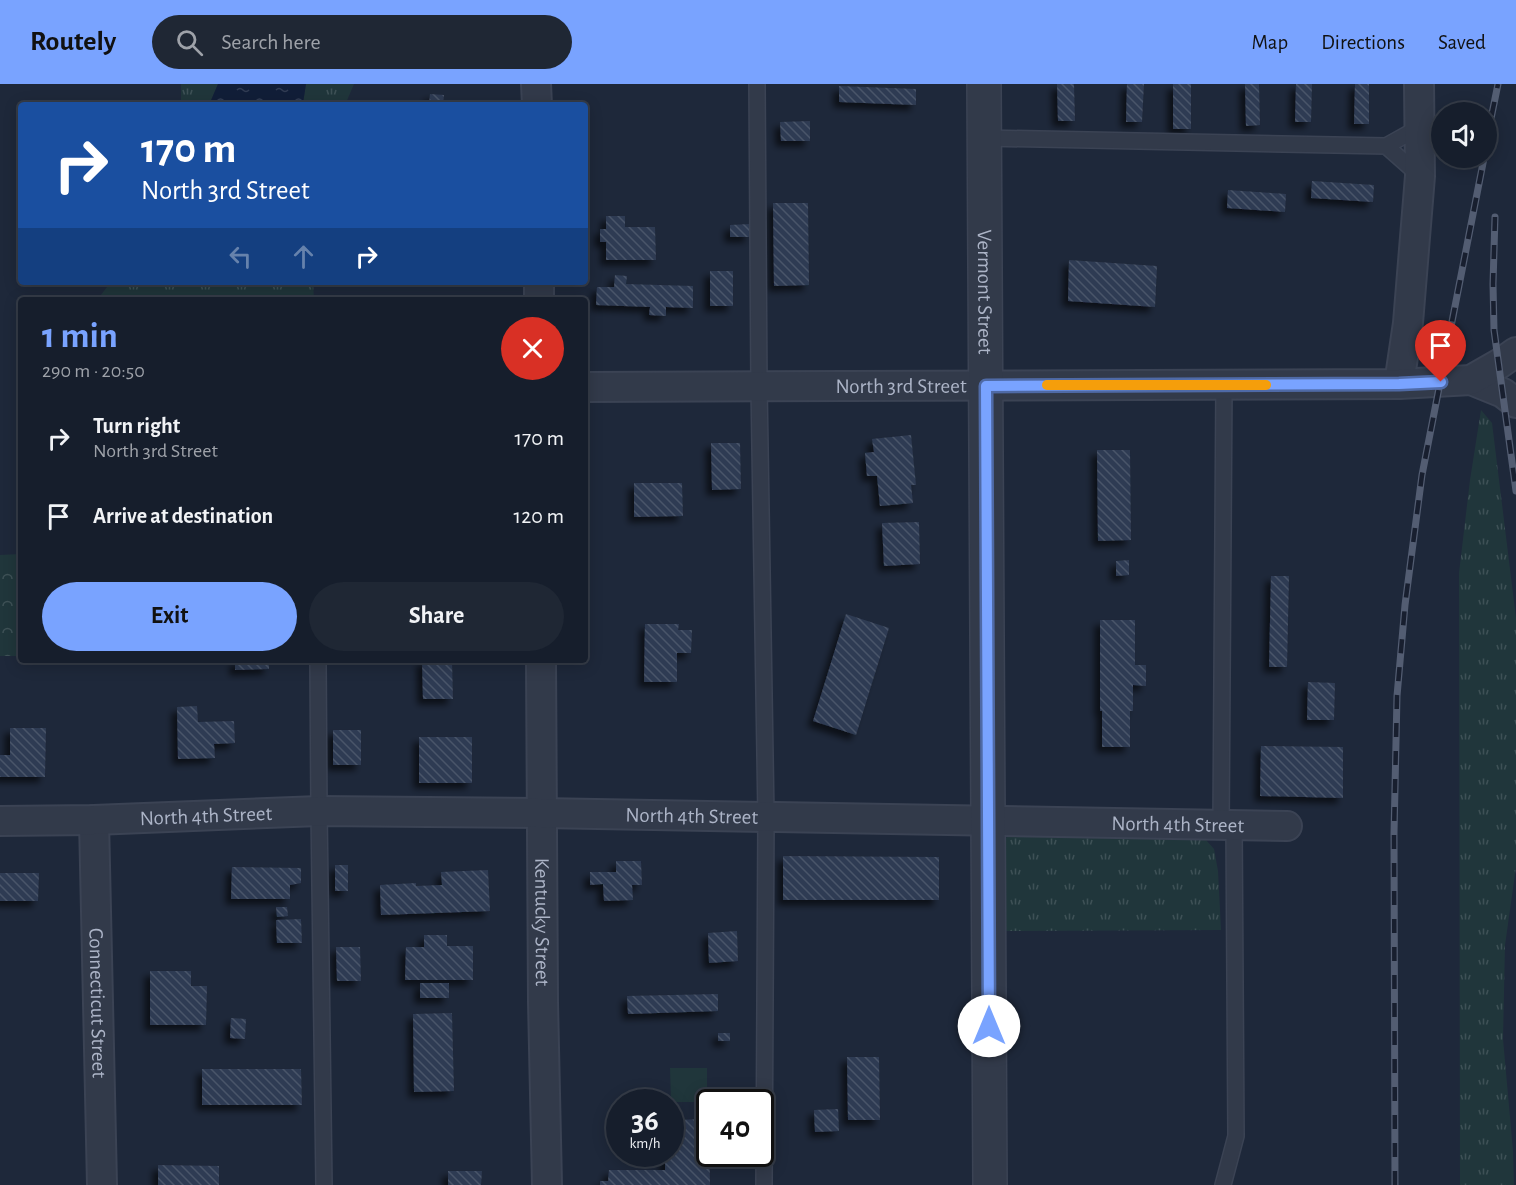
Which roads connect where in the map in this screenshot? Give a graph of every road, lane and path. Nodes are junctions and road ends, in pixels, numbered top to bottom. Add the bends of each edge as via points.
1 (536, 84) edge
2 (757, 84) edge
3 (984, 84) edge
4 (1419, 84) edge
5 (537, 102) edge
6 (1420, 127) junction
7 (985, 138) junction
8 (1386, 146) junction
9 (1420, 176) junction
10 (1516, 352) edge
11 (1471, 380) junction
12 (1399, 384) junction
13 (1224, 385) junction
14 (759, 386) junction
15 (986, 386) junction
16 (588, 387) edge
17 (1516, 403) edge
18 (318, 663) edge
19 (541, 663) edge
20 (319, 811) junction
21 (541, 813) junction
22 (766, 817) junction
23 (94, 820) junction
24 (0, 821) edge
25 (988, 821) junction
26 (1227, 825) junction
27 (1287, 826) dead end
28 (102, 1185) edge
29 (324, 1185) edge
30 (547, 1185) edge
31 (764, 1185) edge
32 (990, 1185) edge
33 (1223, 1185) edge

1 - 5 street
2 - 14 lane
3 - 7 street, Vermont Street
4 - 6 street
6 - 8 lane
6 - 9 street
7 - 8 lane
7 - 15 street, Vermont Street
8 - 9 lane
9 - 12 street
10 - 11 street
11 - 12 street, North 3rd Street
11 - 17 street
12 - 13 street, North 3rd Street
13 - 15 street, North 3rd Street
13 - 26 lane
14 - 15 street, North 3rd Street
14 - 16 street, North 3rd Street
14 - 22 lane
15 - 25 street, Vermont Street
18 - 20 lane
19 - 21 street, Kentucky Street
20 - 21 street, North 4th Street
20 - 23 street, North 4th Street
20 - 29 lane
21 - 22 street, North 4th Street
21 - 30 street, Kentucky Street
22 - 25 street, North 4th Street
22 - 31 lane
23 - 24 street, North 4th Street
23 - 28 street, Connecticut Street
25 - 26 street, North 4th Street
25 - 32 street, Vermont Street
26 - 27 street, North 4th Street
26 - 33 lane via 1236,1136

